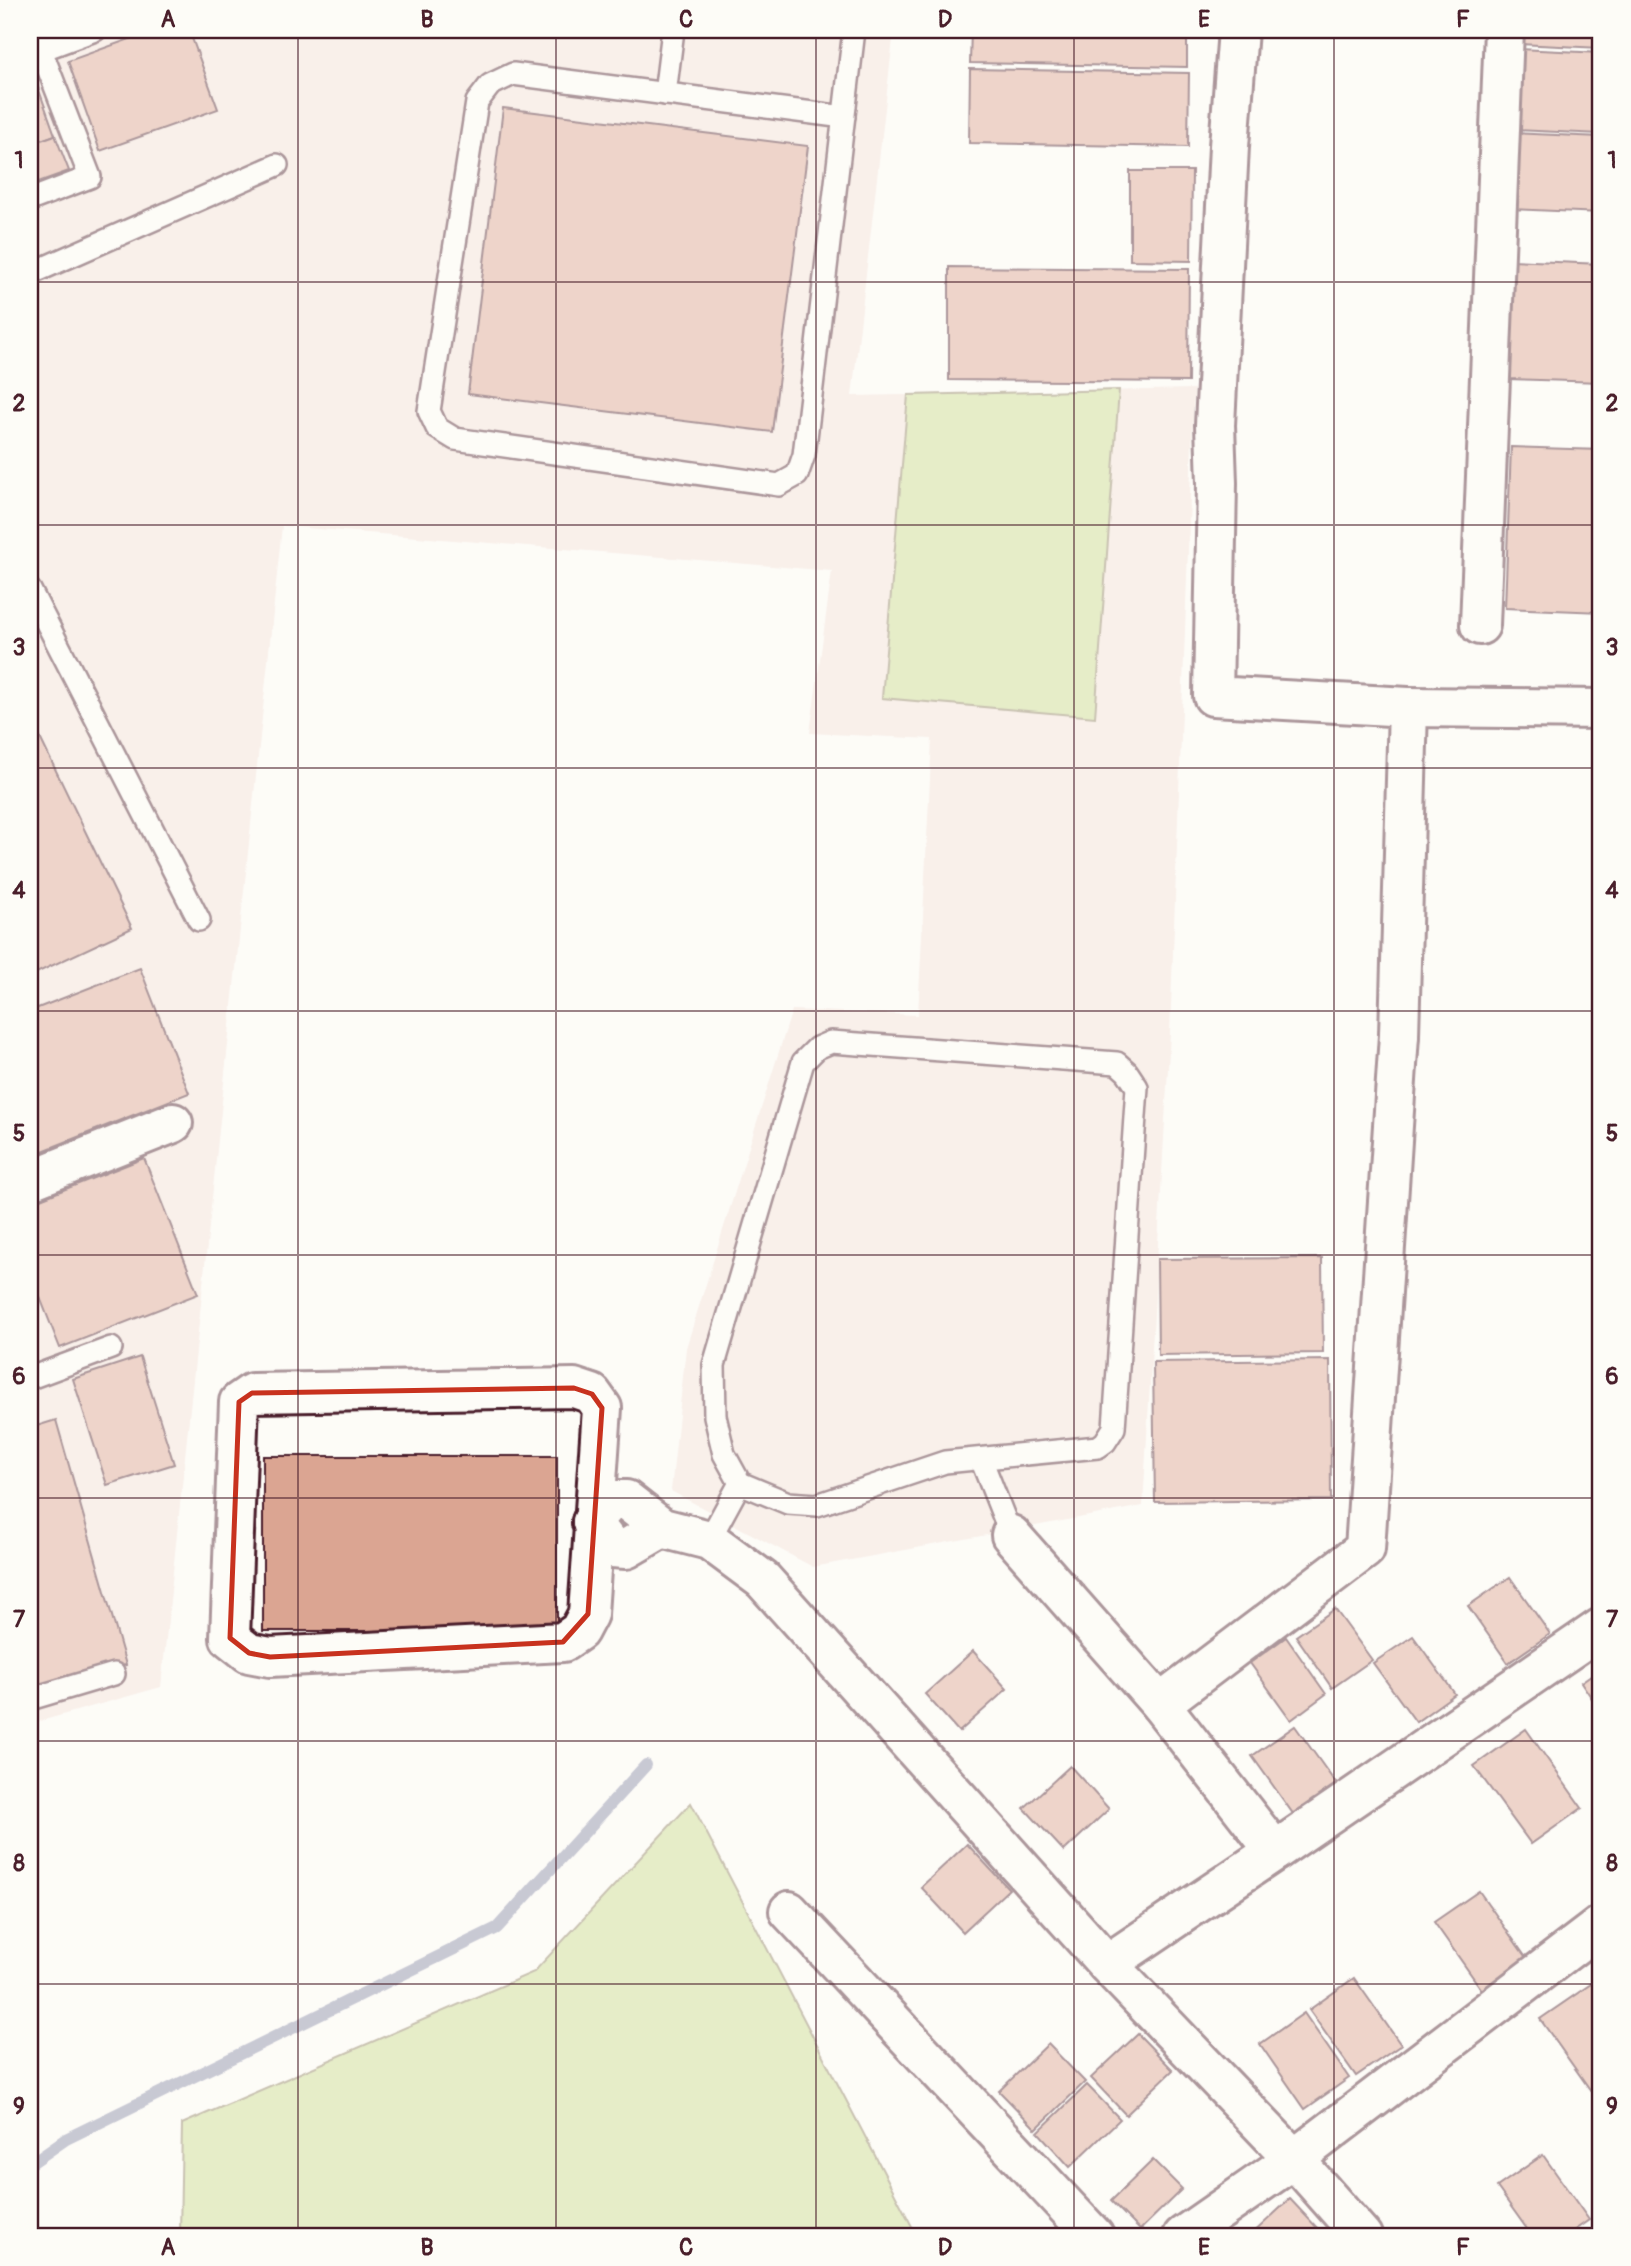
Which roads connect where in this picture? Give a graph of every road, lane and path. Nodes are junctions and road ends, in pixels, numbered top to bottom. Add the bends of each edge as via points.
1 (33, 30) edge
2 (94, 30) edge
3 (673, 30) edge
4 (855, 30) edge
5 (1238, 30) edge
6 (1504, 30) edge
7 (41, 50) junction
8 (665, 94) junction
9 (844, 117) junction
10 (277, 164) dead end
11 (30, 200) edge
12 (30, 274) edge
13 (30, 590) edge
14 (1480, 625) dead end
15 (1408, 707) junction
16 (1601, 709) edge
17 (199, 920) dead end
18 (173, 1123) dead end
19 (30, 1180) edge
20 (111, 1348) dead end
21 (30, 1378) edge
22 (981, 1459) junction
23 (740, 1483) junction
24 (592, 1522) junction
25 (1011, 1535) joint
26 (709, 1540) junction
27 (1601, 1628) edge
28 (114, 1674) dead end
29 (30, 1699) edge
30 (1160, 1704) junction
31 (1275, 1851) junction
32 (789, 1911) dead end
33 (1601, 1925) edge
34 (1107, 1964) junction
35 (1294, 2159) junction
36 (1060, 2199) junction
37 (1053, 2236) edge
38 (1094, 2236) edge
39 (1184, 2236) edge
40 (1362, 2236) edge

1 - 7 lane
2 - 7 lane
3 - 8 lane
4 - 9 lane
5 - 15 street via 1215,425 1213,696
6 - 14 street
7 - 11 lane via 90,177
8 - 9 lane
8 - 9 lane via 513,74 490,85 477,102 429,411 437,428 455,439 779,485 797,475 804,455
10 - 12 lane
13 - 17 lane
15 - 16 street
15 - 30 street via 1399,1035 1365,1549
18 - 19 street
20 - 21 lane
22 - 23 lane via 945,1462 817,1505 788,1503
22 - 23 lane via 1098,1447 1114,1428 1137,1087 1117,1063 831,1042 803,1062 714,1365 715,1416 724,1454
22 - 25 lane
23 - 26 lane
24 - 24 street via 587,1614 579,1631 563,1642 270,1657 249,1653 230,1638 237,1417 239,1402 252,1393 574,1388 592,1394 602,1408
24 - 26 street via 612,1548 626,1549 662,1528
25 - 30 street
26 - 34 street via 762,1580
27 - 31 street
28 - 29 lane
30 - 31 street
31 - 34 street
32 - 36 street
33 - 35 street
34 - 35 street
35 - 39 street
35 - 40 street
36 - 37 street
36 - 38 street

